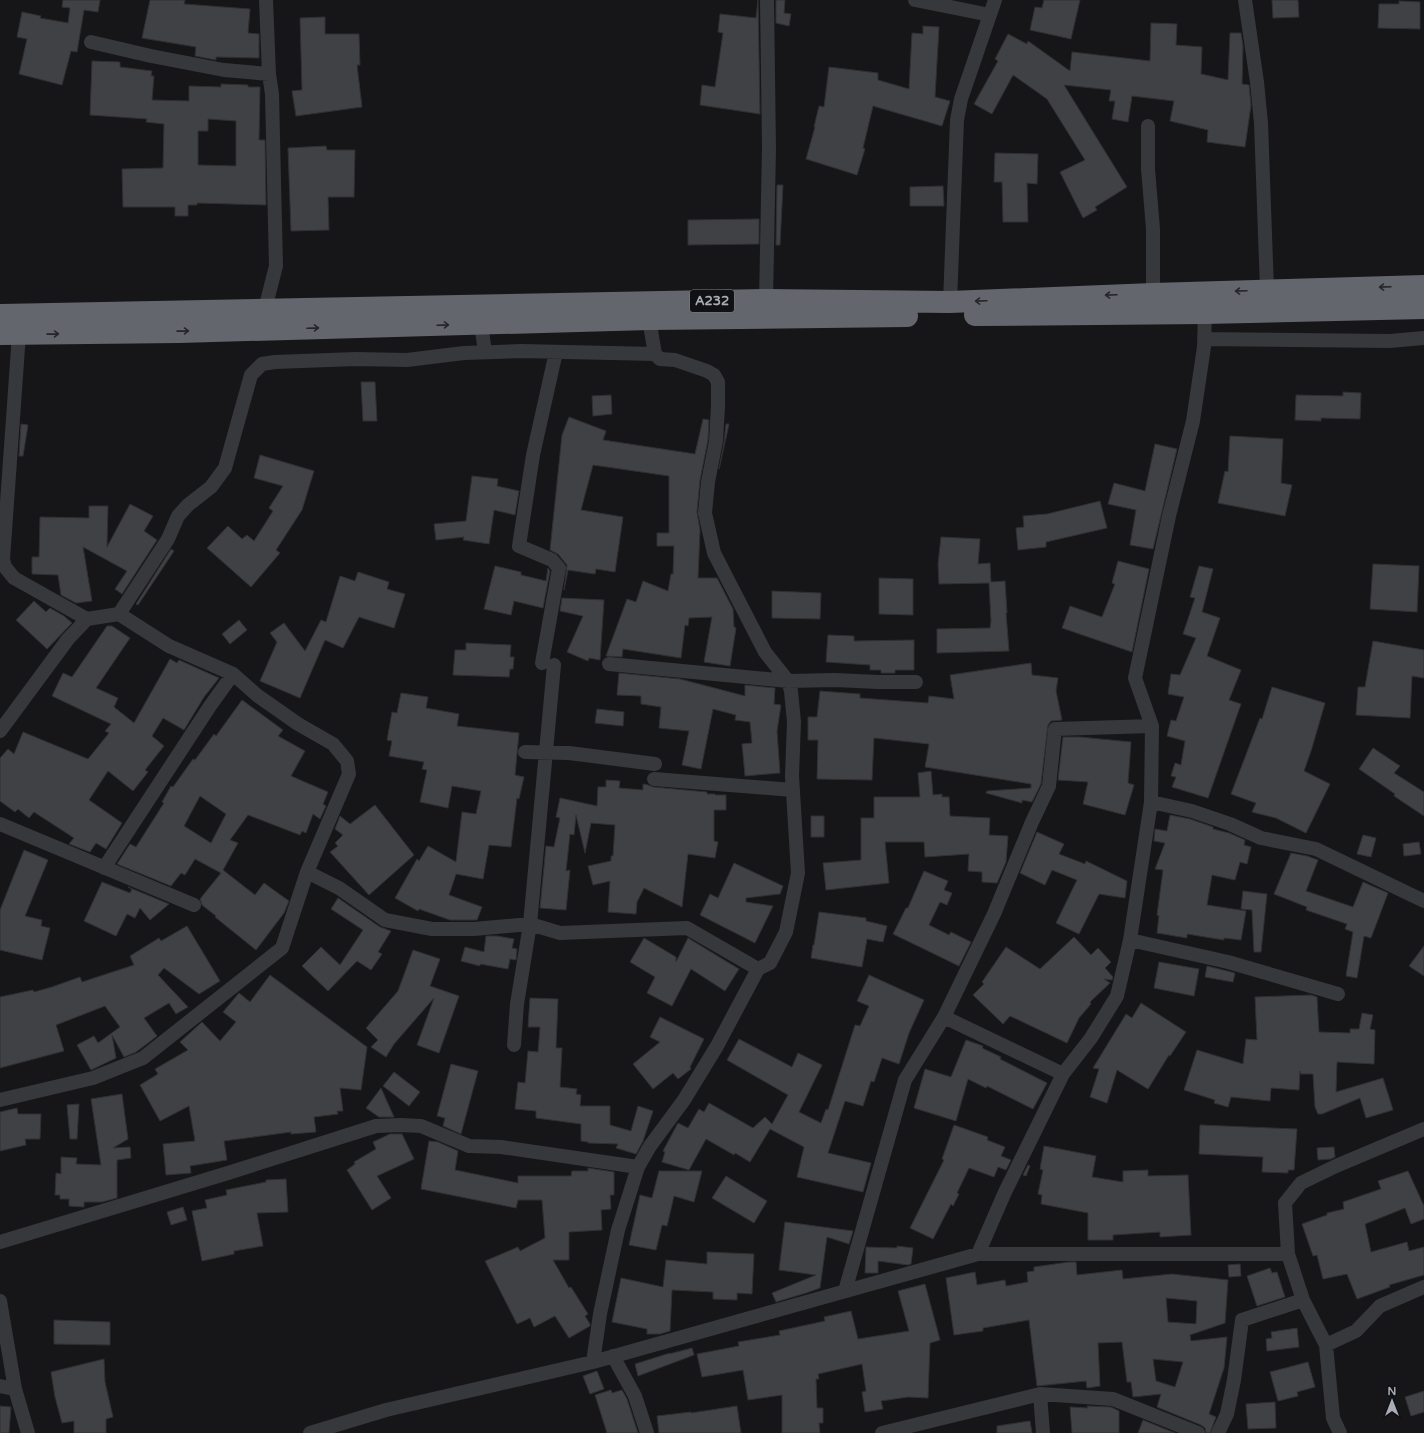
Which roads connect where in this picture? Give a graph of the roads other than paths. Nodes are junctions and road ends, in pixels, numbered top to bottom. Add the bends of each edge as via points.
1 (266, 0) edge
2 (767, 0) edge
3 (915, 0) edge
4 (995, 0) edge
5 (1245, 0) edge
6 (990, 15) junction
7 (91, 42) dead end
8 (269, 74) junction
9 (1148, 126) dead end
10 (1424, 286) edge
11 (1267, 290) junction
12 (1154, 294) junction
13 (766, 300) junction
14 (950, 302) junction
15 (1424, 308) edge
16 (265, 309) junction
17 (569, 313) junction
18 (1205, 313) junction
19 (0, 315) edge
20 (649, 319) junction
21 (481, 324) junction
22 (9, 334) edge
23 (1424, 338) edge
24 (1204, 339) junction
25 (485, 352) junction
26 (556, 352) junction
27 (655, 354) junction
28 (119, 614) junction
29 (87, 619) junction
30 (609, 664) dead end
31 (233, 674) junction
32 (788, 681) junction
33 (916, 682) dead end
34 (1152, 726) junction
35 (0, 731) edge
36 (525, 752) dead end
37 (546, 752) junction
38 (655, 764) dead end
39 (654, 779) dead end
40 (793, 790) junction
41 (1151, 802) junction
42 (0, 824) edge
43 (104, 868) junction
44 (307, 872) junction
45 (1424, 901) edge
46 (194, 905) dead end
47 (530, 924) junction
48 (1130, 940) junction
49 (758, 969) junction
50 (1338, 994) dead end
51 (944, 1017) junction
52 (514, 1045) dead end
53 (1063, 1074) junction
54 (0, 1100) edge
55 (1424, 1129) edge
56 (638, 1167) junction
57 (0, 1242) edge
58 (978, 1254) junction
59 (1288, 1254) junction
60 (1424, 1287) edge
61 (845, 1291) junction
62 (0, 1300) edge
63 (1303, 1300) junction
64 (1326, 1346) junction
65 (613, 1356) junction
66 (593, 1362) junction
67 (0, 1386) edge
68 (15, 1389) junction
69 (1040, 1394) junction
70 (885, 1432) edge
71 (28, 1433) edge
72 (310, 1433) edge
73 (647, 1433) edge
74 (1043, 1433) edge
75 (1198, 1433) edge
76 (1218, 1433) edge
77 (1340, 1433) edge

1 - 8 street
2 - 13 street via 770,148
3 - 6 street
4 - 6 street
5 - 11 street via 1261,123
6 - 14 street via 957,120
7 - 8 street via 224,70
8 - 16 street via 272,94 276,266
9 - 12 street
10 -> 11 highway, A232
11 -> 12 highway, A232
12 -> 14 highway, A232
13 - 14 highway, A232
13 - 17 highway, A232
15 - 18 highway, A232
16 - 17 highway, A232
16 - 19 highway, A232
17 - 20 highway, A232
17 - 21 highway, A232
18 - 20 highway, A232
18 - 24 street
20 - 27 street
22 -> 21 highway, A232
21 - 25 street
22 - 29 street via 3,559 5,567 14,578
23 - 24 street via 1390,342
24 - 34 street via 1193,421 1169,516 1135,678
25 - 26 street
25 - 28 street via 407,360 356,359 262,364 250,375 225,468 211,488 178,516 168,539
26 - 27 street
26 - 37 street via 533,454 519,546 552,560 559,568 548,664
27 - 32 street via 660,359 675,360 707,371 714,375 718,382 716,441 708,482 706,513 714,553 764,652
28 - 29 street
28 - 31 street via 169,646
29 - 35 street via 68,639
30 - 32 street
31 - 43 street
31 - 44 street via 292,720 333,744 347,761 349,774
32 - 33 street
32 - 40 street via 794,722
34 - 41 street
34 - 51 street via 1056,729 1049,786 994,914
36 - 37 street
37 - 38 street
37 - 47 street
39 - 40 street
40 - 49 street via 798,873 786,932 770,963
41 - 45 street via 1230,824 1261,838 1316,849
41 - 48 street
42 - 43 street
43 - 46 street
44 - 47 street via 339,888 385,920 432,929 474,929
44 - 54 street via 282,948 143,1058 93,1078
47 - 49 street via 560,933 687,928
47 - 52 street via 517,1004
48 - 50 street via 1228,962
48 - 53 street via 1118,996 1091,1038
49 - 56 street via 717,1046
51 - 53 street
51 - 61 street via 905,1080
53 - 58 street via 1005,1192
55 - 59 street via 1301,1183 1285,1203
56 - 57 street via 501,1147 469,1146 421,1126 376,1126
56 - 66 street via 618,1230 600,1314
58 - 59 street
58 - 61 street
59 - 63 street
60 - 64 street via 1380,1306 1356,1331
61 - 65 street
62 - 68 street
63 - 64 street
63 - 76 street via 1242,1320 1227,1414
64 - 77 street via 1333,1418
65 - 66 street
65 - 73 street via 635,1396
66 - 72 street via 386,1410
67 - 68 street
68 - 71 street
69 - 70 street
69 - 74 street
69 - 75 street via 1113,1399

